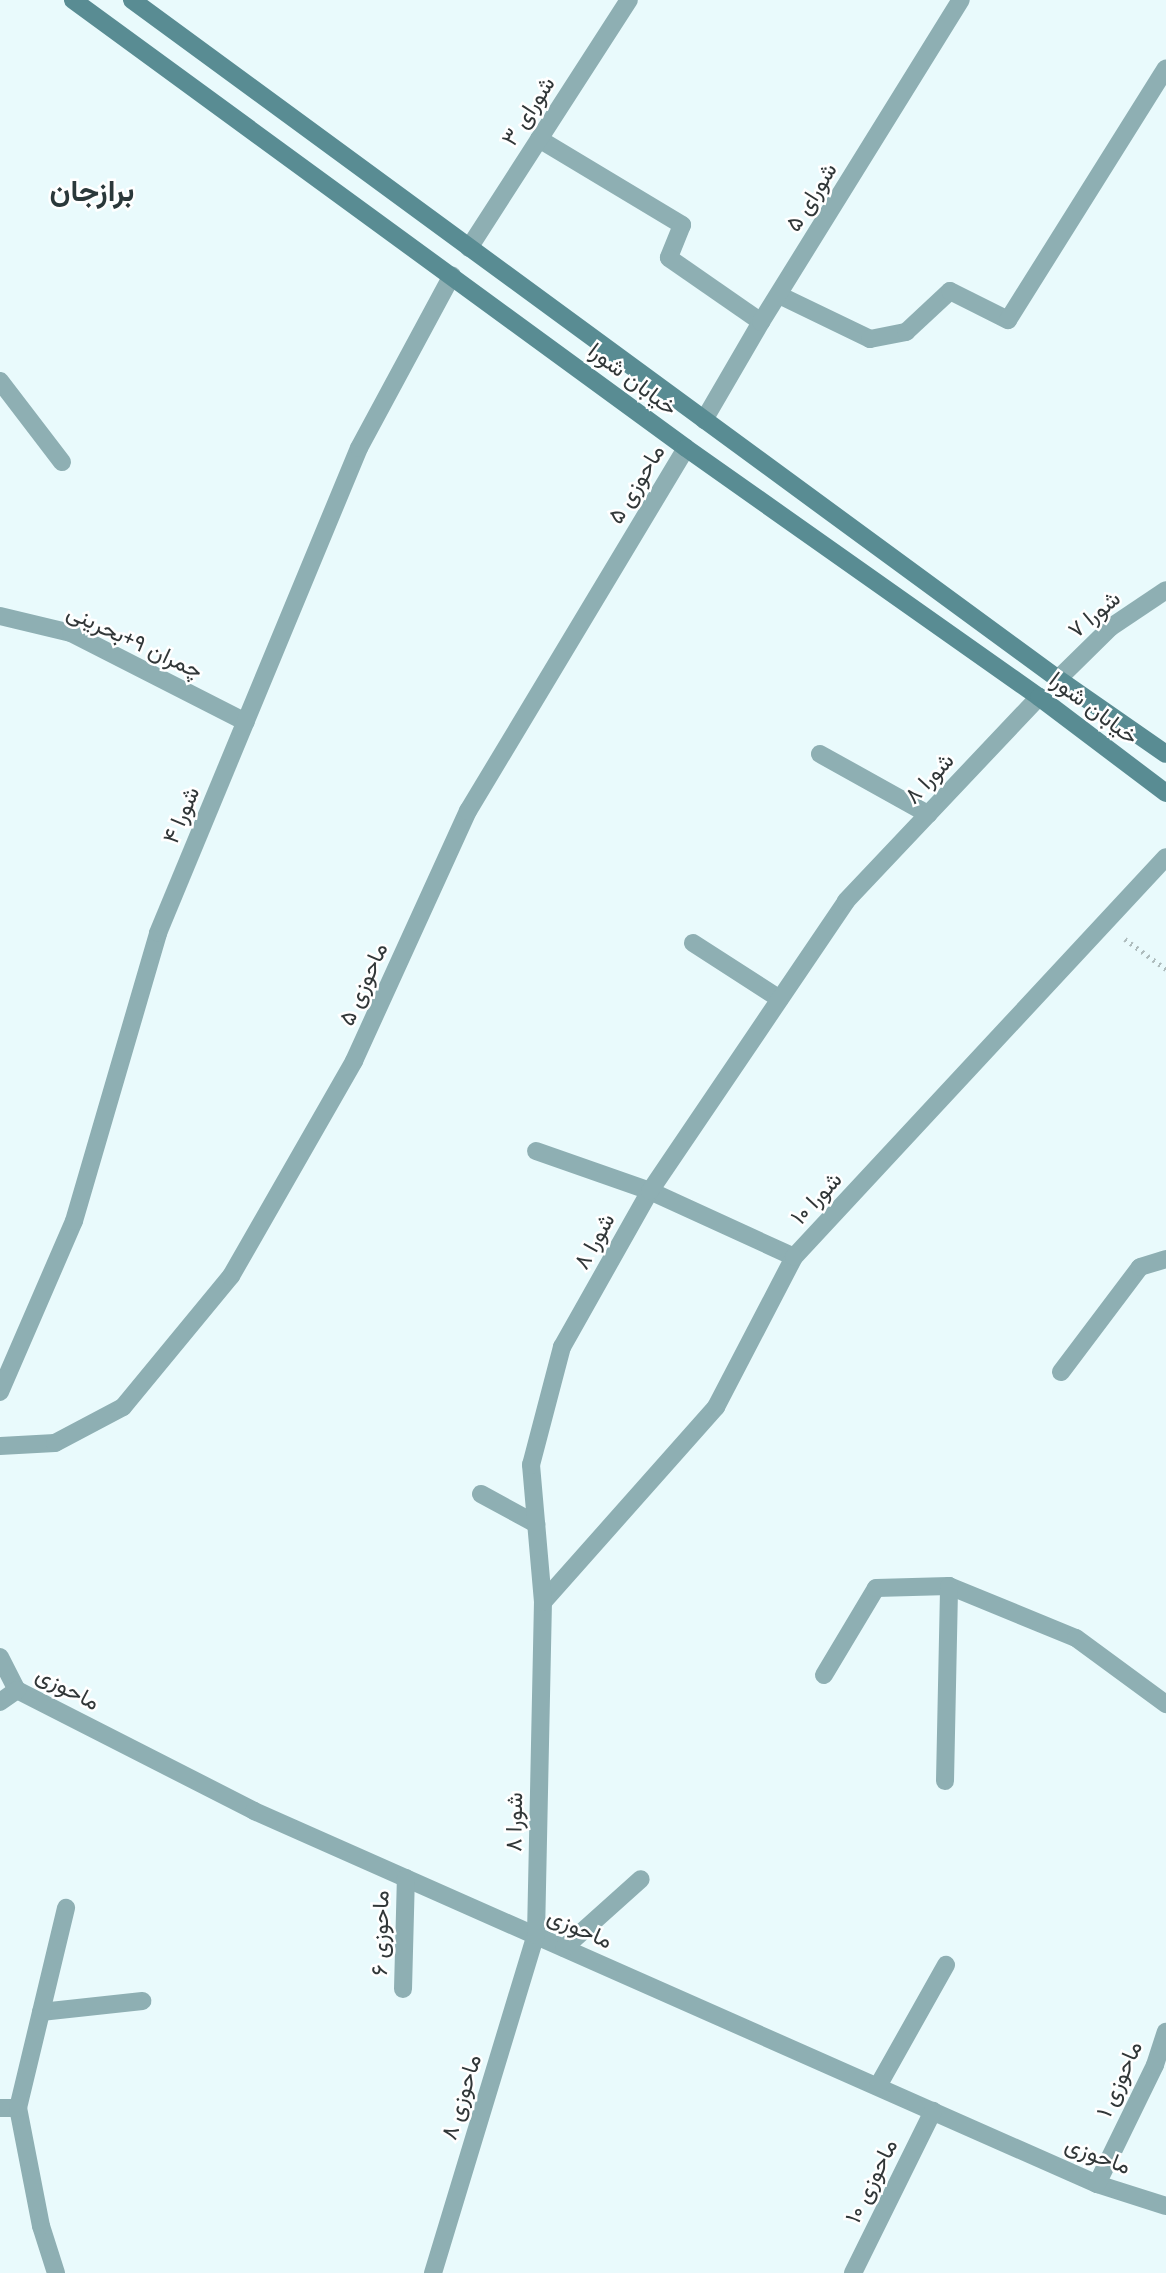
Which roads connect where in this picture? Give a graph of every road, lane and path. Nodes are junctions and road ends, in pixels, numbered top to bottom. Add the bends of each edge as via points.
1 (73, 0) edge
2 (132, 0) edge
3 (629, 0) edge
4 (961, 0) edge
5 (1166, 68) edge
6 (539, 139) junction
7 (469, 248) junction
8 (452, 275) junction
9 (779, 295) junction
10 (761, 322) junction
11 (0, 381) edge
12 (704, 420) junction
13 (686, 449) junction
14 (62, 462) dead end
15 (1166, 590) edge
16 (0, 615) edge
17 (1058, 679) junction
18 (1039, 697) junction
19 (246, 722) junction
20 (820, 754) dead end
21 (1166, 754) edge
22 (1166, 793) edge
23 (928, 814) junction
24 (1166, 857) edge
25 (1105, 924) junction
26 (693, 943) dead end
27 (1166, 969) edge
28 (780, 999) junction
29 (536, 1151) dead end
30 (650, 1191) junction
31 (794, 1257) junction
32 (1166, 1259) edge
33 (1061, 1372) dead end
34 (0, 1392) edge
35 (0, 1446) edge
36 (481, 1494) dead end
37 (536, 1524) junction
38 (949, 1586) junction
39 (543, 1602) junction
40 (0, 1657) edge
41 (824, 1675) dead end
42 (17, 1690) junction
43 (0, 1702) edge
44 (1166, 1704) edge
45 (945, 1781) dead end
46 (406, 1878) junction
47 (641, 1879) dead end
48 (66, 1909) dead end
49 (536, 1936) junction
50 (564, 1948) junction
51 (946, 1965) dead end
52 (403, 1989) dead end
53 (142, 2001) dead end
54 (41, 2012) junction
55 (1166, 2032) edge
56 (878, 2087) junction
57 (9, 2108) edge
58 (933, 2112) junction
59 (1097, 2184) junction
60 (1166, 2206) edge
61 (56, 2273) edge
62 (433, 2273) edge
63 (853, 2273) edge

1 - 8 main road, خیابان شورا
2 - 7 main road, خیابان شورا
3 - 6 street, شورای ۳
4 - 9 street, شورای ۵
5 - 9 street via 1008,320 950,291 906,332 870,339
6 - 7 street, شورای ۳
6 - 10 street via 682,225 669,258
7 - 12 main road, خیابان شورا
8 - 13 main road, خیابان شورا
8 - 19 street, شورا ۴ via 359,448
9 - 10 street, شورای ۵
10 - 12 street, شورای ۵
11 - 14 street
12 - 17 main road, خیابان شورا
13 - 18 main road, خیابان شورا
13 - 35 street, ماحوزی ۵ via 468,811 354,1061 231,1276 123,1407 55,1443
15 - 17 street, شورا ۷ via 1111,627
16 - 19 street, چمران ۹+بحرینی via 72,633
17 - 21 main road, خیابان شورا
18 - 22 main road, خیابان شورا
18 - 23 street, شورا ۸
19 - 34 street, شورا ۴ via 158,933 74,1221
20 - 23 street
23 - 28 street, شورا ۸ via 846,901
24 - 25 street, شورا ۱۰
25 - 27 path
25 - 31 street, شورا ۱۰
26 - 28 street
28 - 30 street, شورا ۸
29 - 30 street
30 - 31 street
30 - 37 street, شورا ۸ via 562,1347 531,1465
31 - 39 street, شورا ۱۰ via 716,1407
32 - 33 street via 1140,1267
36 - 37 street
37 - 39 street, شورا ۸
38 - 41 street via 876,1588
38 - 44 street via 1076,1638
38 - 45 street
39 - 49 street, شورا ۸
40 - 42 street, ماحوزی
42 - 43 street
42 - 46 street, ماحوزی via 254,1811
46 - 49 street, ماحوزی
46 - 52 street, ماحوزی ۶
47 - 50 street
48 - 54 street
49 - 50 street, ماحوزی
49 - 62 street, ماحوزی ۸
50 - 56 street, ماحوزی
51 - 56 street
53 - 54 street
54 - 57 street
55 - 59 street, ماحوزی ۱
56 - 58 street, ماحوزی
57 - 61 street
58 - 59 street, ماحوزی
58 - 63 street, ماحوزی ۱۰
59 - 60 street, ماحوزی

